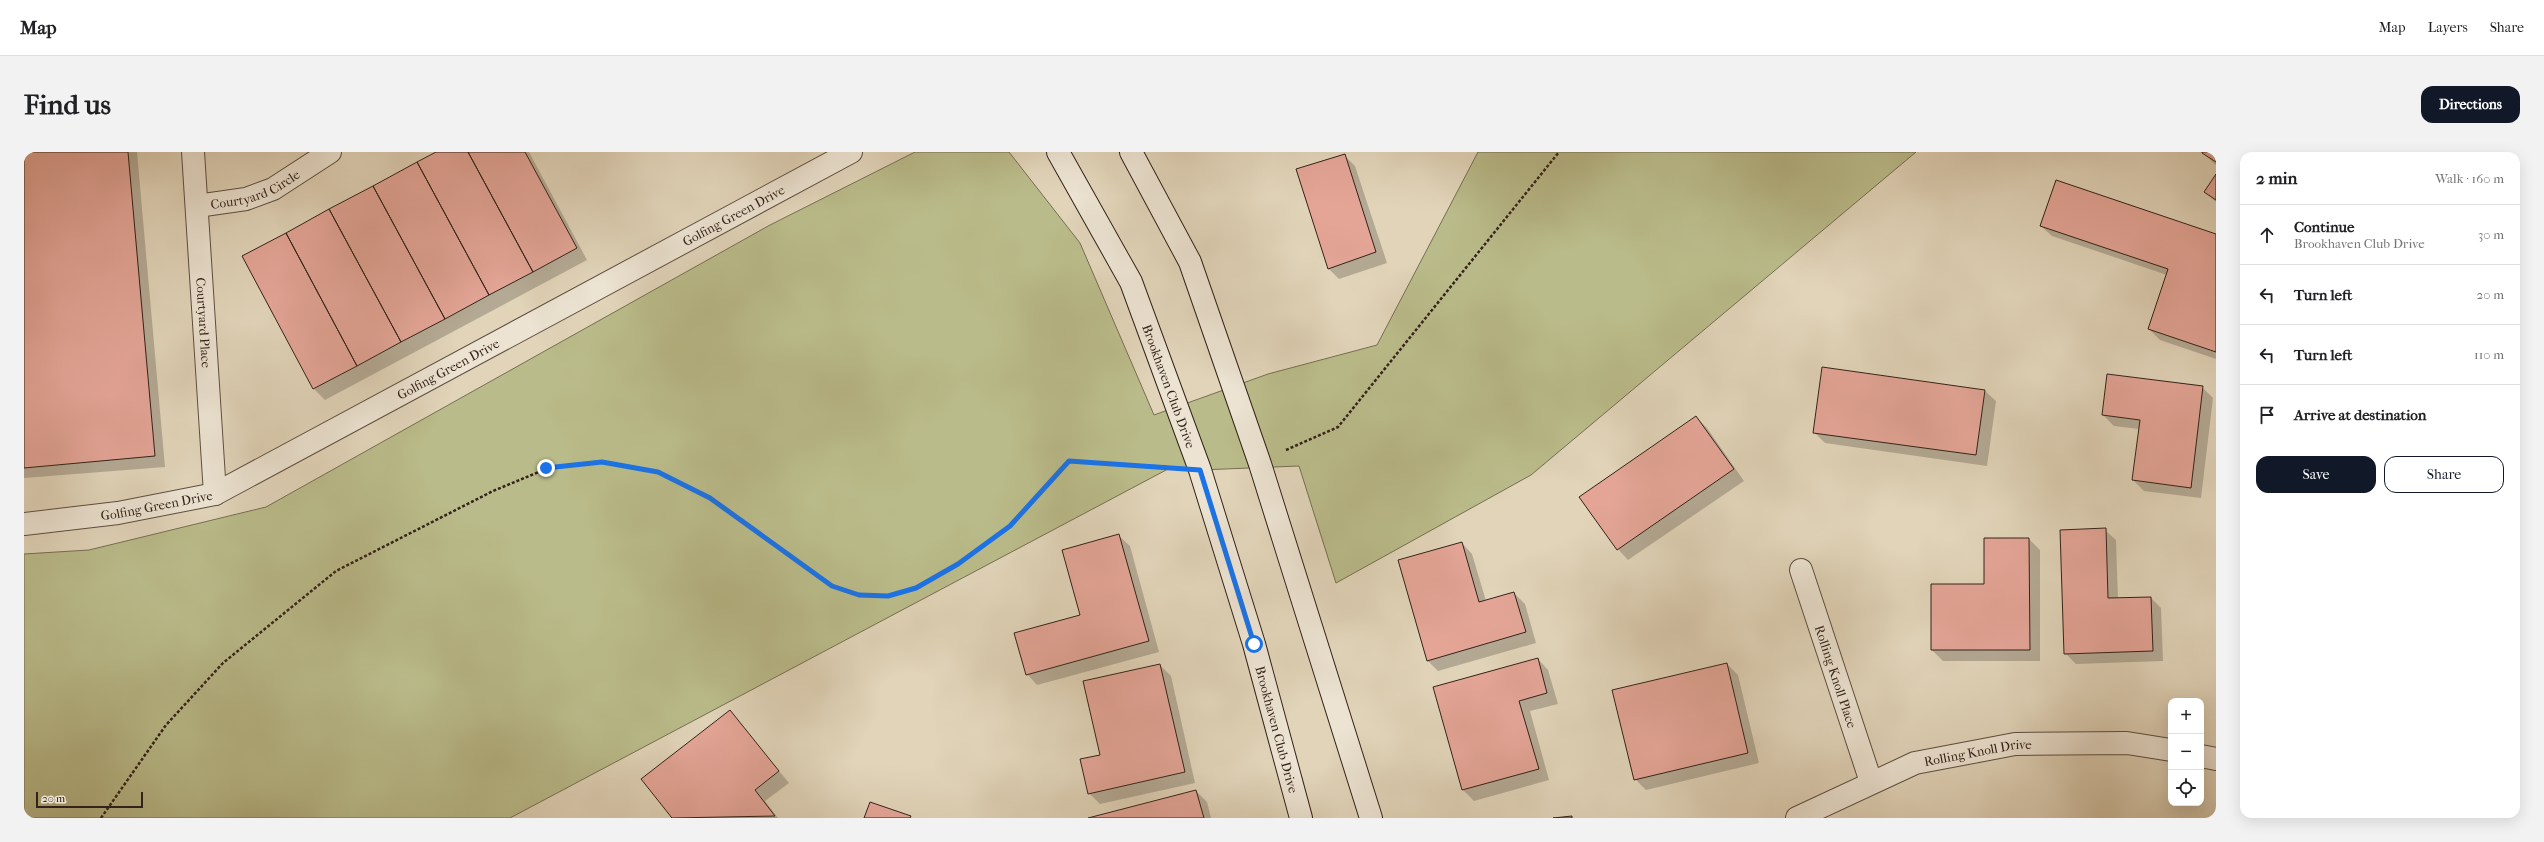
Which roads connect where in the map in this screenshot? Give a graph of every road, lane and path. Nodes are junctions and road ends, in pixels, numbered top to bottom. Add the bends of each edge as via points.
1 (193, 152) edge
2 (330, 152) edge
3 (851, 152) edge
4 (1058, 152) edge
5 (1131, 152) edge
6 (1559, 152) edge
7 (197, 206) junction
8 (1260, 464) junction
9 (1200, 470) junction
10 (215, 494) junction
11 (24, 524) edge
12 (1801, 570) dead end
13 (2168, 750) edge
14 (1871, 782) junction
15 (101, 818) edge
16 (1301, 818) edge
17 (1371, 818) edge
18 (1797, 818) edge

1 - 7 street, Courtyard Place
2 - 7 street, Courtyard Circle via 273,189 246,199
3 - 10 street, Golfing Green Drive
4 - 9 street, Brookhaven Club Drive via 1131,282
5 - 8 street via 1190,262
6 - 8 path via 1338,427 1296,444
7 - 10 street, Courtyard Place
8 - 17 street
9 - 15 path via 1069,461 1010,526 958,564 916,588 888,596 859,595 832,586 710,498 658,472 602,462 546,468 493,491 336,571 223,663 166,725
9 - 16 street, Brookhaven Club Drive via 1254,644
10 - 11 street, Golfing Green Drive via 118,513
12 - 14 street, Rolling Knoll Place
13 - 14 street, Rolling Knoll Drive via 2127,743 2015,744 1914,763
14 - 18 street, Rolling Knoll Drive

